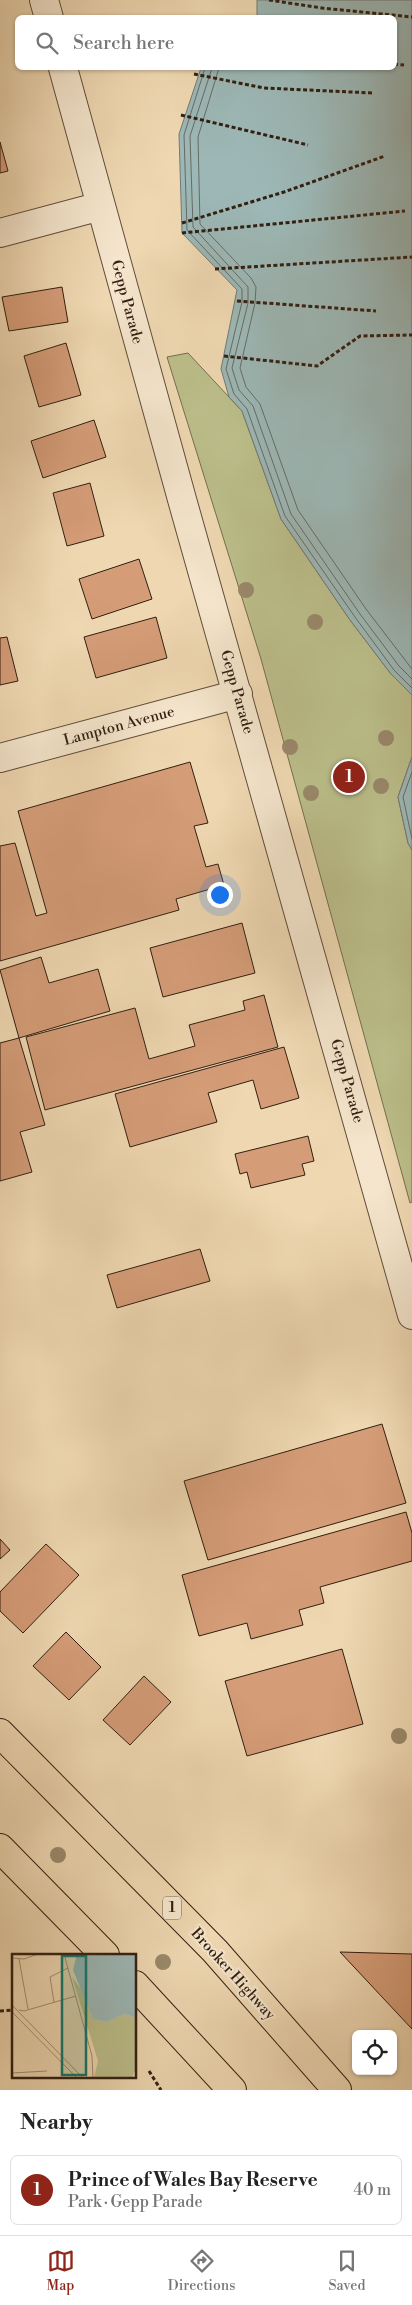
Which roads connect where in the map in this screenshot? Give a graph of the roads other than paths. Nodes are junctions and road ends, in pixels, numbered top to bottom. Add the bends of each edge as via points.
1 (44, 0) edge
2 (48, 15) edge
3 (64, 70) edge
4 (101, 206) junction
5 (0, 233) edge
6 (238, 694) junction
7 (0, 758) edge
8 (412, 1316) edge
9 (0, 1733) edge
10 (0, 1848) edge
11 (104, 1954) edge
12 (136, 1986) edge
13 (232, 2090) edge
14 (337, 2090) edge

1 - 2 street
3 - 4 street, Gepp Parade
4 - 5 street
4 - 6 street, Gepp Parade
6 - 7 street, Lampton Avenue
6 - 8 street, Gepp Parade
9 - 14 highway, Brooker Highway / 1 via 215,1951
10 - 11 highway
12 - 13 highway

